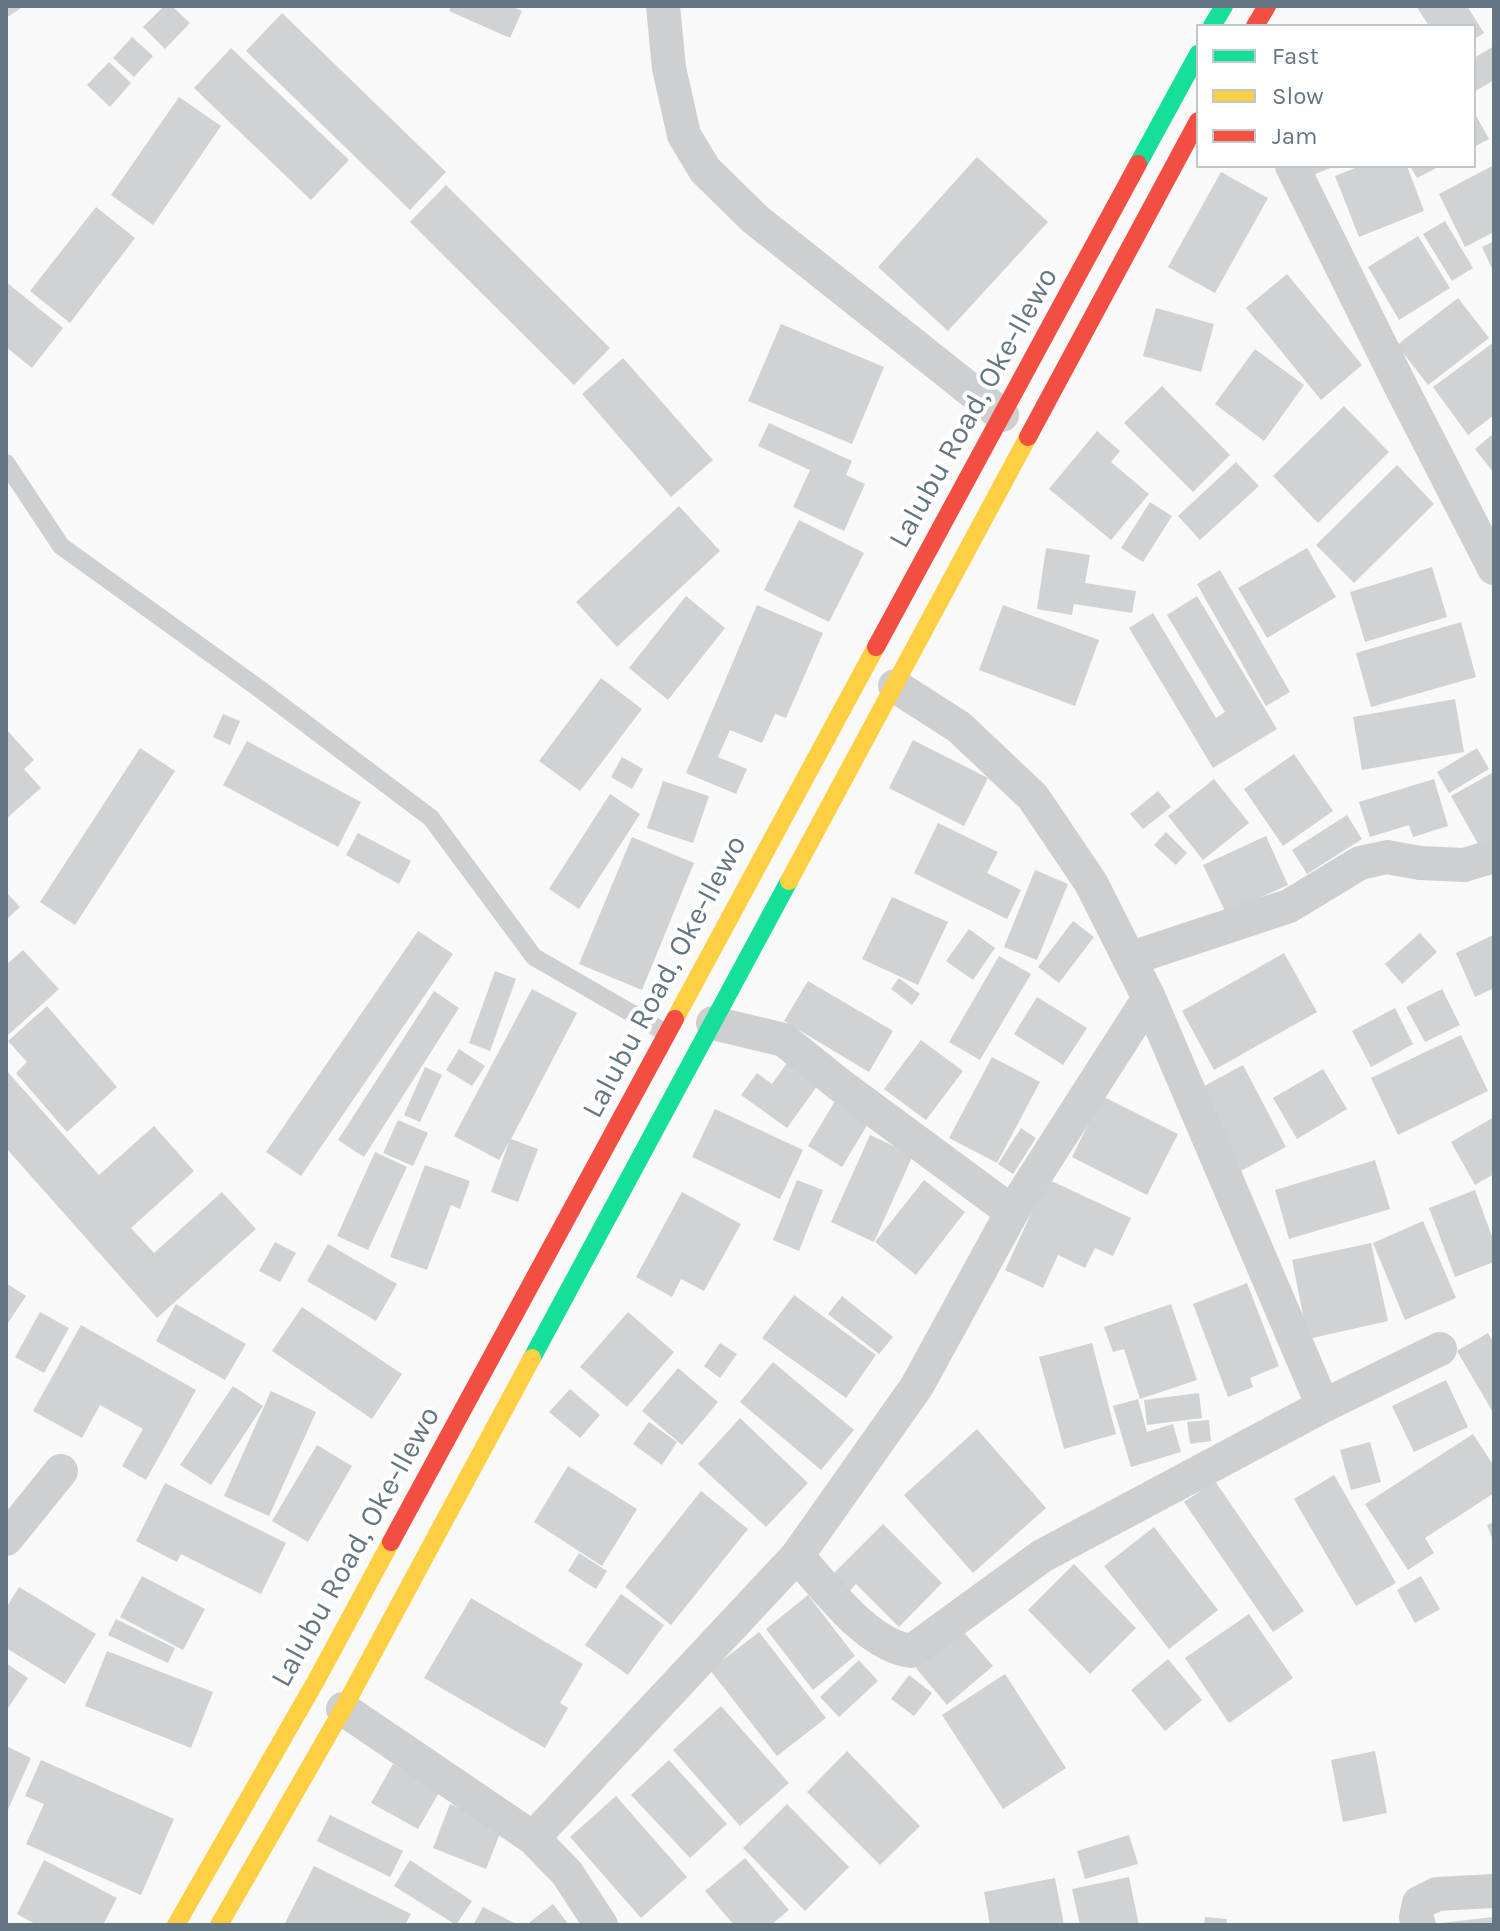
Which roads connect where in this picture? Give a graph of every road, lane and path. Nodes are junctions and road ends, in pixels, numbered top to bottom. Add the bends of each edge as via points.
1 (663, 6) edge
2 (1224, 6) edge
3 (1267, 6) edge
4 (1213, 24) edge
5 (1256, 24) edge
6 (1196, 58) edge
7 (1196, 125) edge
8 (1293, 168) edge
9 (1002, 415) junction
10 (6, 463) edge
11 (1494, 568) edge
12 (895, 686) junction
13 (1494, 856) edge
14 (1129, 959) junction
15 (1149, 998) junction
16 (713, 1023) junction
17 (666, 1033) junction
18 (1012, 1212) junction
19 (1440, 1349) dead end
20 (1323, 1406) junction
21 (61, 1471) dead end
22 (6, 1539) edge
23 (797, 1556) junction
24 (343, 1709) junction
25 (533, 1838) junction
26 (1494, 1891) edge
27 (176, 1925) edge
28 (219, 1925) edge
29 (601, 1925) edge
30 (1419, 1925) edge

1 - 9 street via 669,68 684,135 705,170 755,219
2 - 4 main road
3 - 5 main road
6 - 9 main road, Lalubu Road, Oke-Ilewo
7 - 12 main road, Lalubu Road, Oke-Ilewo
8 - 11 street
9 - 17 main road, Lalubu Road, Oke-Ilewo
10 - 17 lane via 61,546 431,818 534,957
12 - 14 street via 959,727 1033,797 1091,883
12 - 16 main road, Lalubu Road, Oke-Ilewo
13 - 14 street via 1464,865 1387,857 1360,863 1289,906
14 - 15 street
15 - 18 street
15 - 20 street
16 - 18 street via 784,1040
16 - 24 main road, Lalubu Road, Oke-Ilewo
17 - 27 main road, Lalubu Road, Oke-Ilewo via 317,1679
18 - 23 street via 917,1386
19 - 20 street
20 - 23 street via 1042,1556 912,1651 895,1649 864,1627
21 - 22 street
23 - 25 street
24 - 25 street
24 - 28 main road, Lalubu Road, Oke-Ilewo
25 - 29 street via 567,1873
26 - 30 street via 1437,1894 1419,1903

